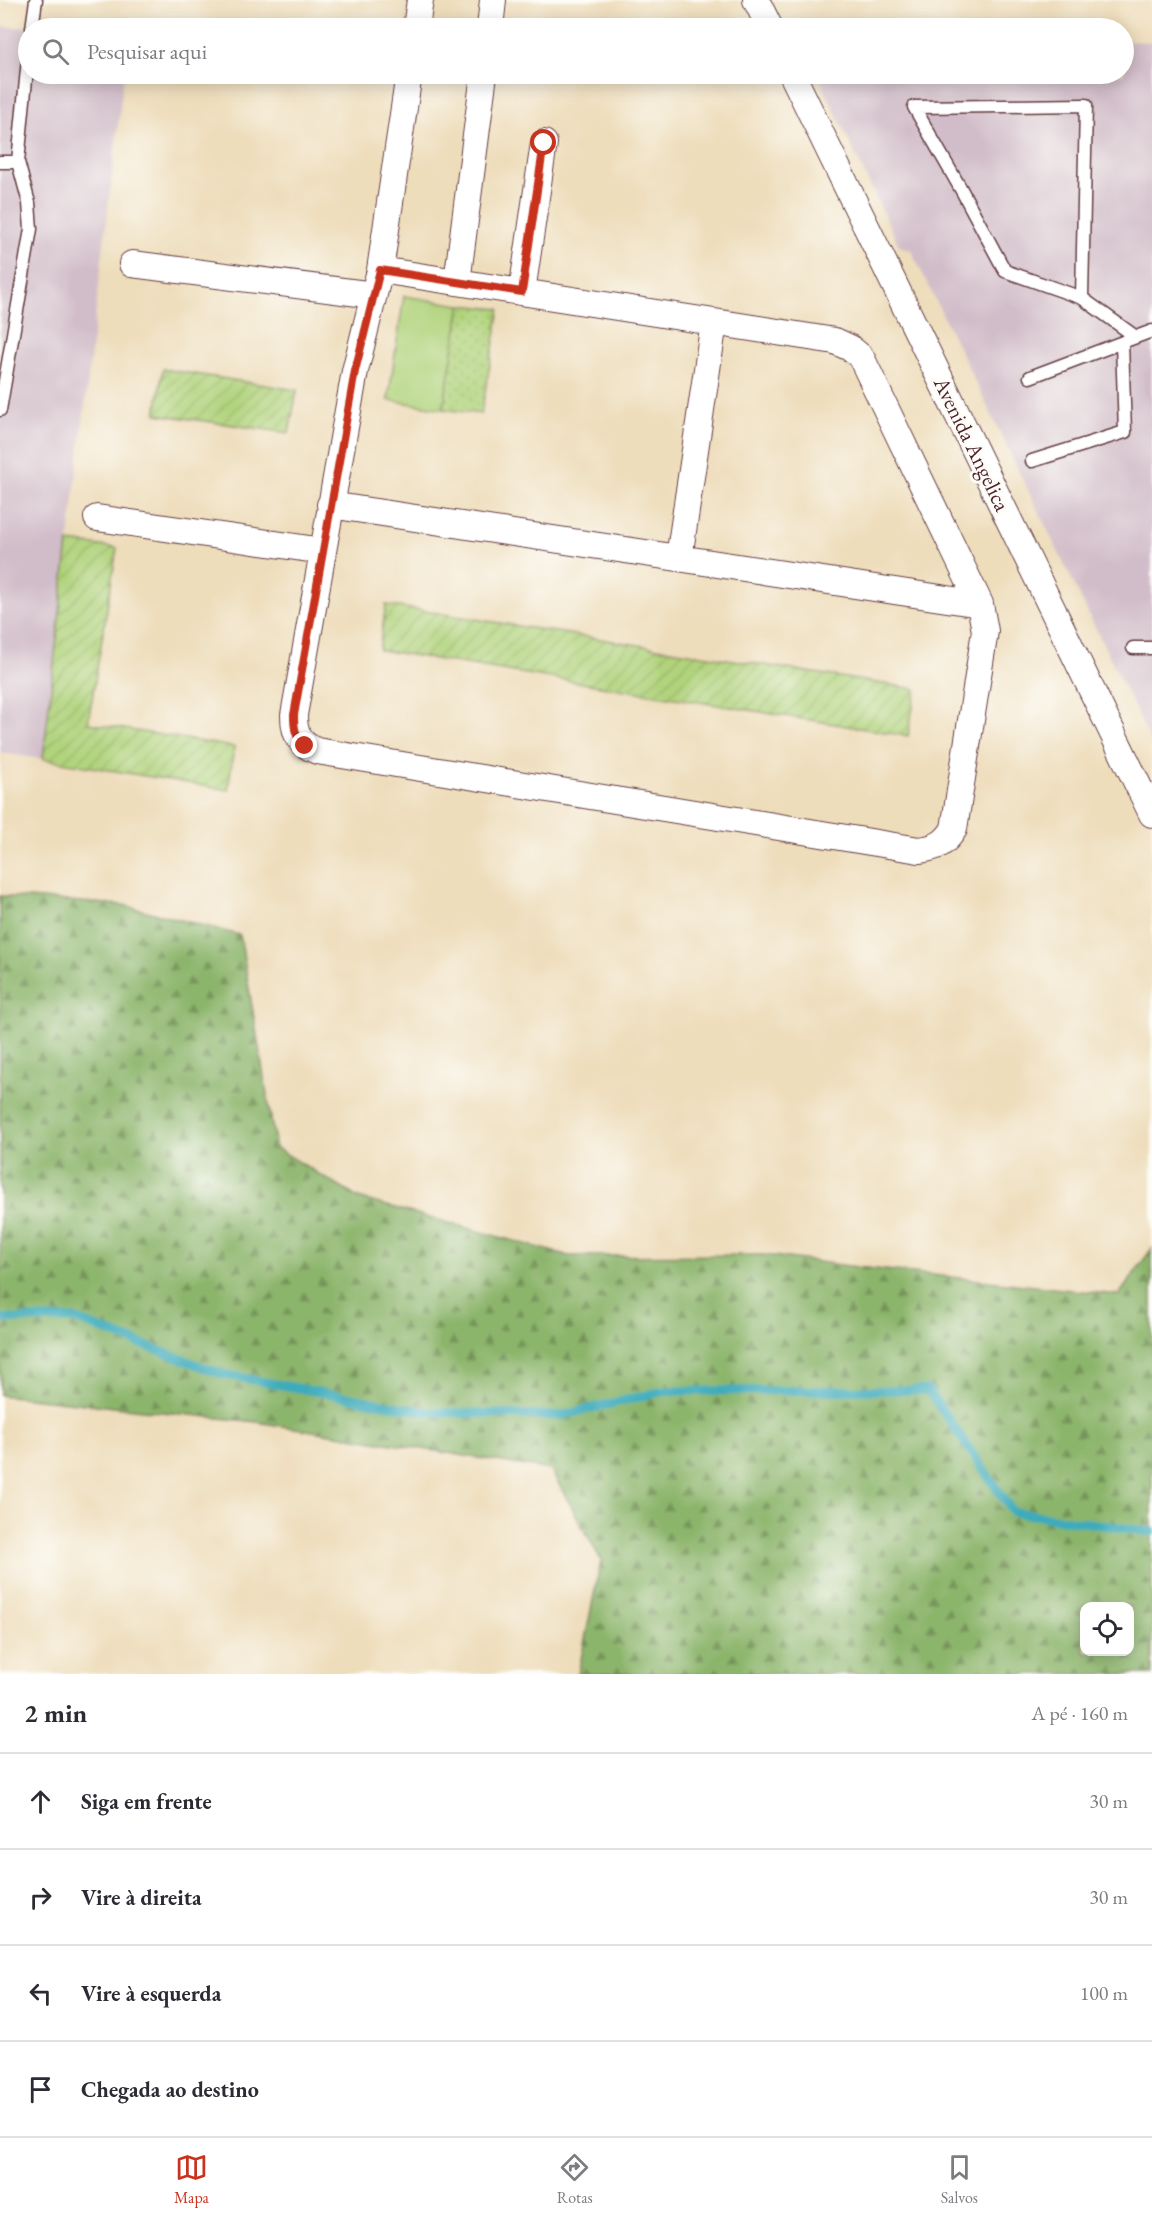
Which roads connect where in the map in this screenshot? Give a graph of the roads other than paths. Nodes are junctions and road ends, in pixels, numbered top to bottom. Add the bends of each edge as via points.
1 (36, 0) edge
2 (420, 0) edge
3 (493, 0) edge
4 (756, 0) edge
5 (33, 18) edge
6 (417, 18) edge
7 (491, 18) edge
8 (765, 18) edge
9 (26, 84) edge
10 (408, 84) edge
11 (483, 84) edge
12 (797, 84) edge
13 (544, 143) dead end
14 (0, 162) edge
15 (18, 162) junction
16 (132, 264) dead end
17 (380, 270) junction
18 (457, 282) junction
19 (522, 292) junction
20 (374, 295) junction
21 (1082, 298) junction
22 (714, 322) junction
23 (1152, 331) edge
24 (1137, 337) junction
25 (1122, 343) junction
26 (1030, 376) dead end
27 (0, 410) edge
28 (1032, 461) dead end
29 (330, 505) junction
30 (97, 518) dead end
31 (322, 551) junction
32 (679, 558) junction
33 (980, 604) junction
34 (1133, 648) dead end
35 (1152, 648) edge
36 (1152, 814) edge

1 - 5 lane
2 - 6 street
3 - 7 street
4 - 8 street
9 - 15 lane
10 - 17 street
11 - 18 street
12 - 36 street, Avenida Angelica
13 - 19 street
14 - 15 lane
15 - 27 lane via 31,229
16 - 20 street
17 - 18 street
17 - 20 street
18 - 19 street
19 - 22 street
20 - 29 street via 355,371
21 - 21 lane via 1005,271 914,107 1086,105
21 - 24 lane
22 - 32 street
22 - 33 street via 835,340 861,357
23 - 24 lane
24 - 25 lane
25 - 26 lane
25 - 28 lane via 1125,432
29 - 31 street
29 - 32 street
30 - 31 street
31 - 33 street via 294,715 297,738 305,746 919,850 942,844 954,829 985,631
32 - 33 street
34 - 35 lane

